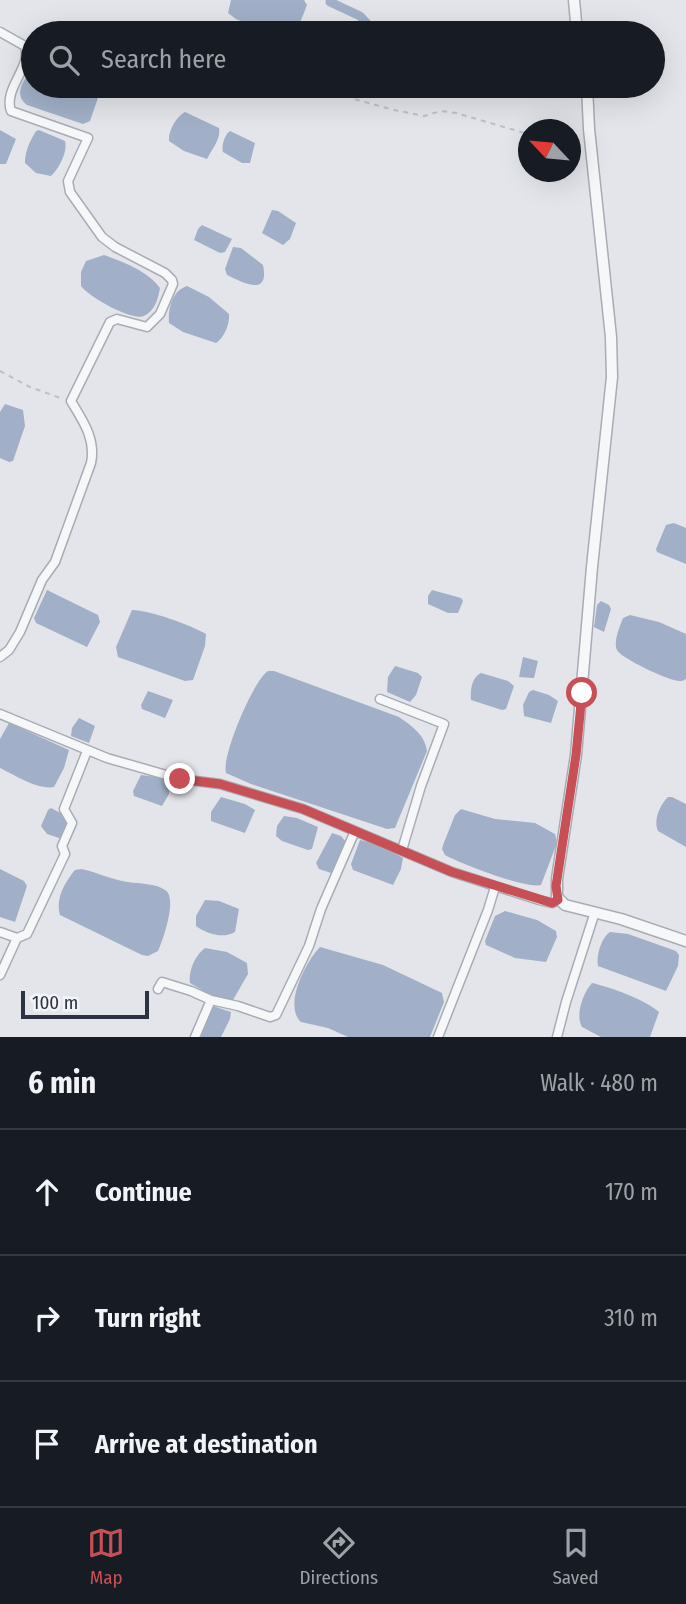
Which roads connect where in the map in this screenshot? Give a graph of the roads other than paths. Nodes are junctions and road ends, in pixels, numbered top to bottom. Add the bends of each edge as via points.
1 (574, 0) edge
2 (576, 21) edge
3 (0, 32) edge
4 (21, 44) edge
5 (21, 71) edge
6 (588, 98) edge
7 (0, 657) edge
8 (380, 699) dead end
9 (0, 714) edge
10 (87, 751) junction
11 (355, 831) junction
12 (402, 850) junction
13 (495, 887) junction
14 (558, 900) junction
15 (596, 912) junction
16 (0, 932) edge
17 (17, 938) junction
18 (686, 941) edge
19 (0, 975) edge
20 (158, 989) dead end
21 (211, 1000) junction
22 (195, 1037) edge
23 (438, 1037) edge
24 (557, 1037) edge

1 - 2 street
3 - 4 street
5 - 7 street via 10,98 11,111 88,138 68,181 70,192 102,237 172,280 160,314 147,327 117,319 110,322 71,401 92,439 91,463 55,562 42,580 20,632
6 - 14 street via 612,377
8 - 12 street via 444,724
9 - 10 street
10 - 11 street via 180,779 251,792
10 - 17 street via 64,809 72,823 62,846 65,854 27,934
11 - 12 street
11 - 21 street via 276,1015
12 - 13 street
13 - 14 street via 552,903
13 - 23 street
14 - 15 street
15 - 18 street
15 - 24 street
16 - 17 street
17 - 19 street
20 - 21 street via 162,982
21 - 22 street

